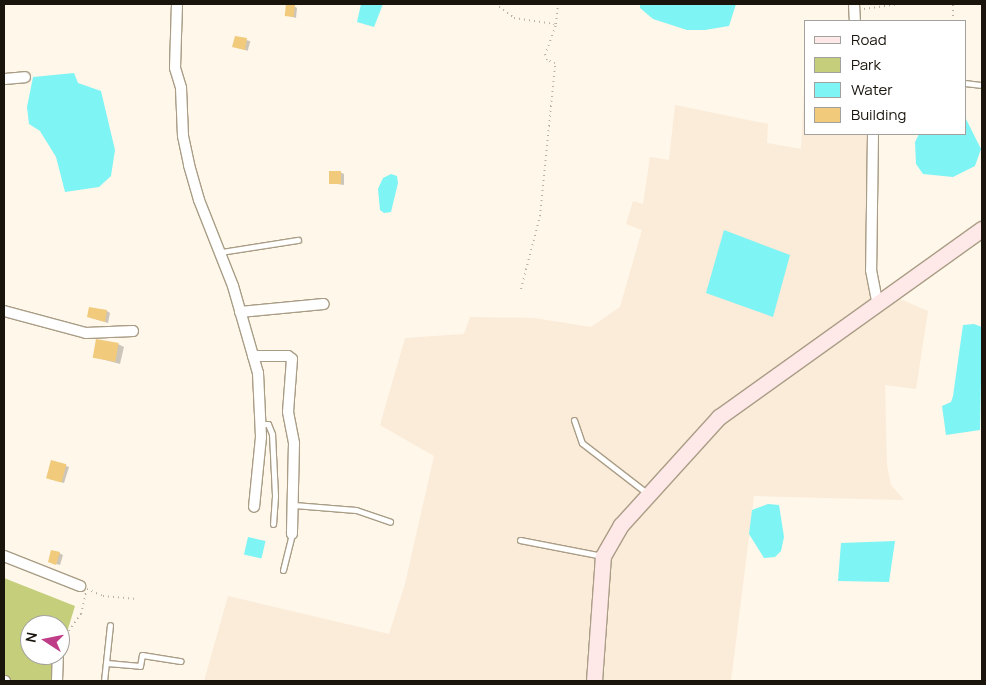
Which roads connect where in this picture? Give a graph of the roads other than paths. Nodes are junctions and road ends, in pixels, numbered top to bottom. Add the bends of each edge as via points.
1 (177, 4) edge
2 (854, 7) edge
3 (855, 20) edge
4 (25, 77) dead end
5 (4, 80) edge
6 (966, 83) edge
7 (982, 85) edge
8 (873, 135) edge
9 (982, 229) edge
10 (298, 240) dead end
11 (221, 252) junction
12 (878, 301) junction
13 (324, 304) dead end
14 (4, 311) edge
15 (240, 312) junction
16 (133, 331) dead end
17 (253, 356) junction
18 (574, 420) dead end
19 (262, 424) junction
20 (649, 494) junction
21 (294, 505) junction
22 (254, 506) dead end
23 (390, 522) dead end
24 (273, 524) dead end
25 (292, 534) joint
26 (520, 540) dead end
27 (4, 556) edge
28 (603, 556) junction
29 (283, 570) dead end
30 (83, 587) road end
31 (110, 625) dead end
32 (181, 661) dead end
33 (107, 663) junction
34 (57, 665) edge
35 (56, 681) edge
36 (104, 681) edge
37 (594, 681) edge

1 - 11 street via 174,68 181,88 185,149 198,200
2 - 3 street
4 - 5 street
6 - 7 lane
8 - 12 street via 871,270
9 - 12 street
10 - 11 lane
11 - 15 street
12 - 20 street via 715,421
13 - 15 street
14 - 16 street via 86,333
15 - 17 street
17 - 19 street via 258,372
17 - 21 street via 288,356 292,359 288,412 294,444
18 - 20 lane via 582,443
19 - 22 street
19 - 24 lane via 268,424 272,434
20 - 28 street via 621,525
21 - 23 lane via 356,510
21 - 25 street
25 - 29 lane
26 - 28 lane
27 - 30 street
28 - 37 street
31 - 33 lane
32 - 33 lane via 142,655 140,666
33 - 36 lane
34 - 35 street

